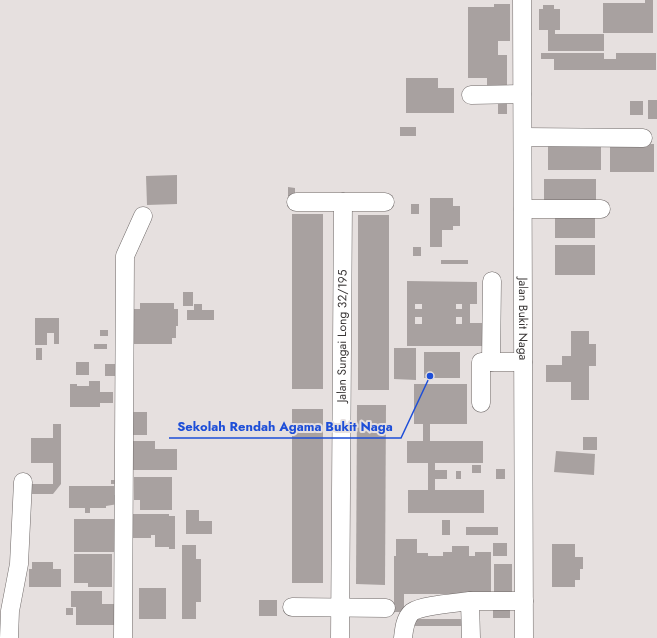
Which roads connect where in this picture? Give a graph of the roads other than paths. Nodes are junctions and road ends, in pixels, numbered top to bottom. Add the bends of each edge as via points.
1 (522, 0) edge
2 (522, 94) junction
3 (471, 95) dead end
4 (522, 137) junction
5 (643, 138) dead end
6 (296, 202) dead end
7 (343, 202) junction
8 (385, 202) dead end
9 (522, 208) junction
10 (602, 209) dead end
11 (143, 216) dead end
12 (492, 281) dead end
13 (491, 362) junction
14 (523, 362) junction
15 (481, 403) dead end
16 (23, 482) dead end
17 (470, 601) junction
18 (524, 601) junction
19 (292, 607) dead end
20 (341, 607) junction
21 (386, 608) dead end
22 (9, 638) edge
23 (123, 638) edge
24 (340, 638) edge
25 (403, 638) edge
26 (471, 638) edge
27 (524, 638) edge

1 - 2 street, Jalan Bukit Naga
2 - 3 street
2 - 4 street, Jalan Bukit Naga
4 - 5 street
4 - 9 street, Jalan Bukit Naga
6 - 7 street
7 - 8 street
7 - 20 street, Jalan Sungai Long 32/195
9 - 10 street
9 - 14 street, Jalan Bukit Naga
11 - 23 street via 125,256
12 - 13 street
13 - 14 street
13 - 15 street via 481,362
14 - 18 street, Jalan Bukit Naga
16 - 22 street via 19,564 10,611
17 - 18 street
17 - 25 street via 425,607 412,612 405,622
17 - 26 street
18 - 27 street, Jalan Bukit Naga
19 - 20 street
20 - 21 street
20 - 24 street, Jalan Sungai Long 32/195

